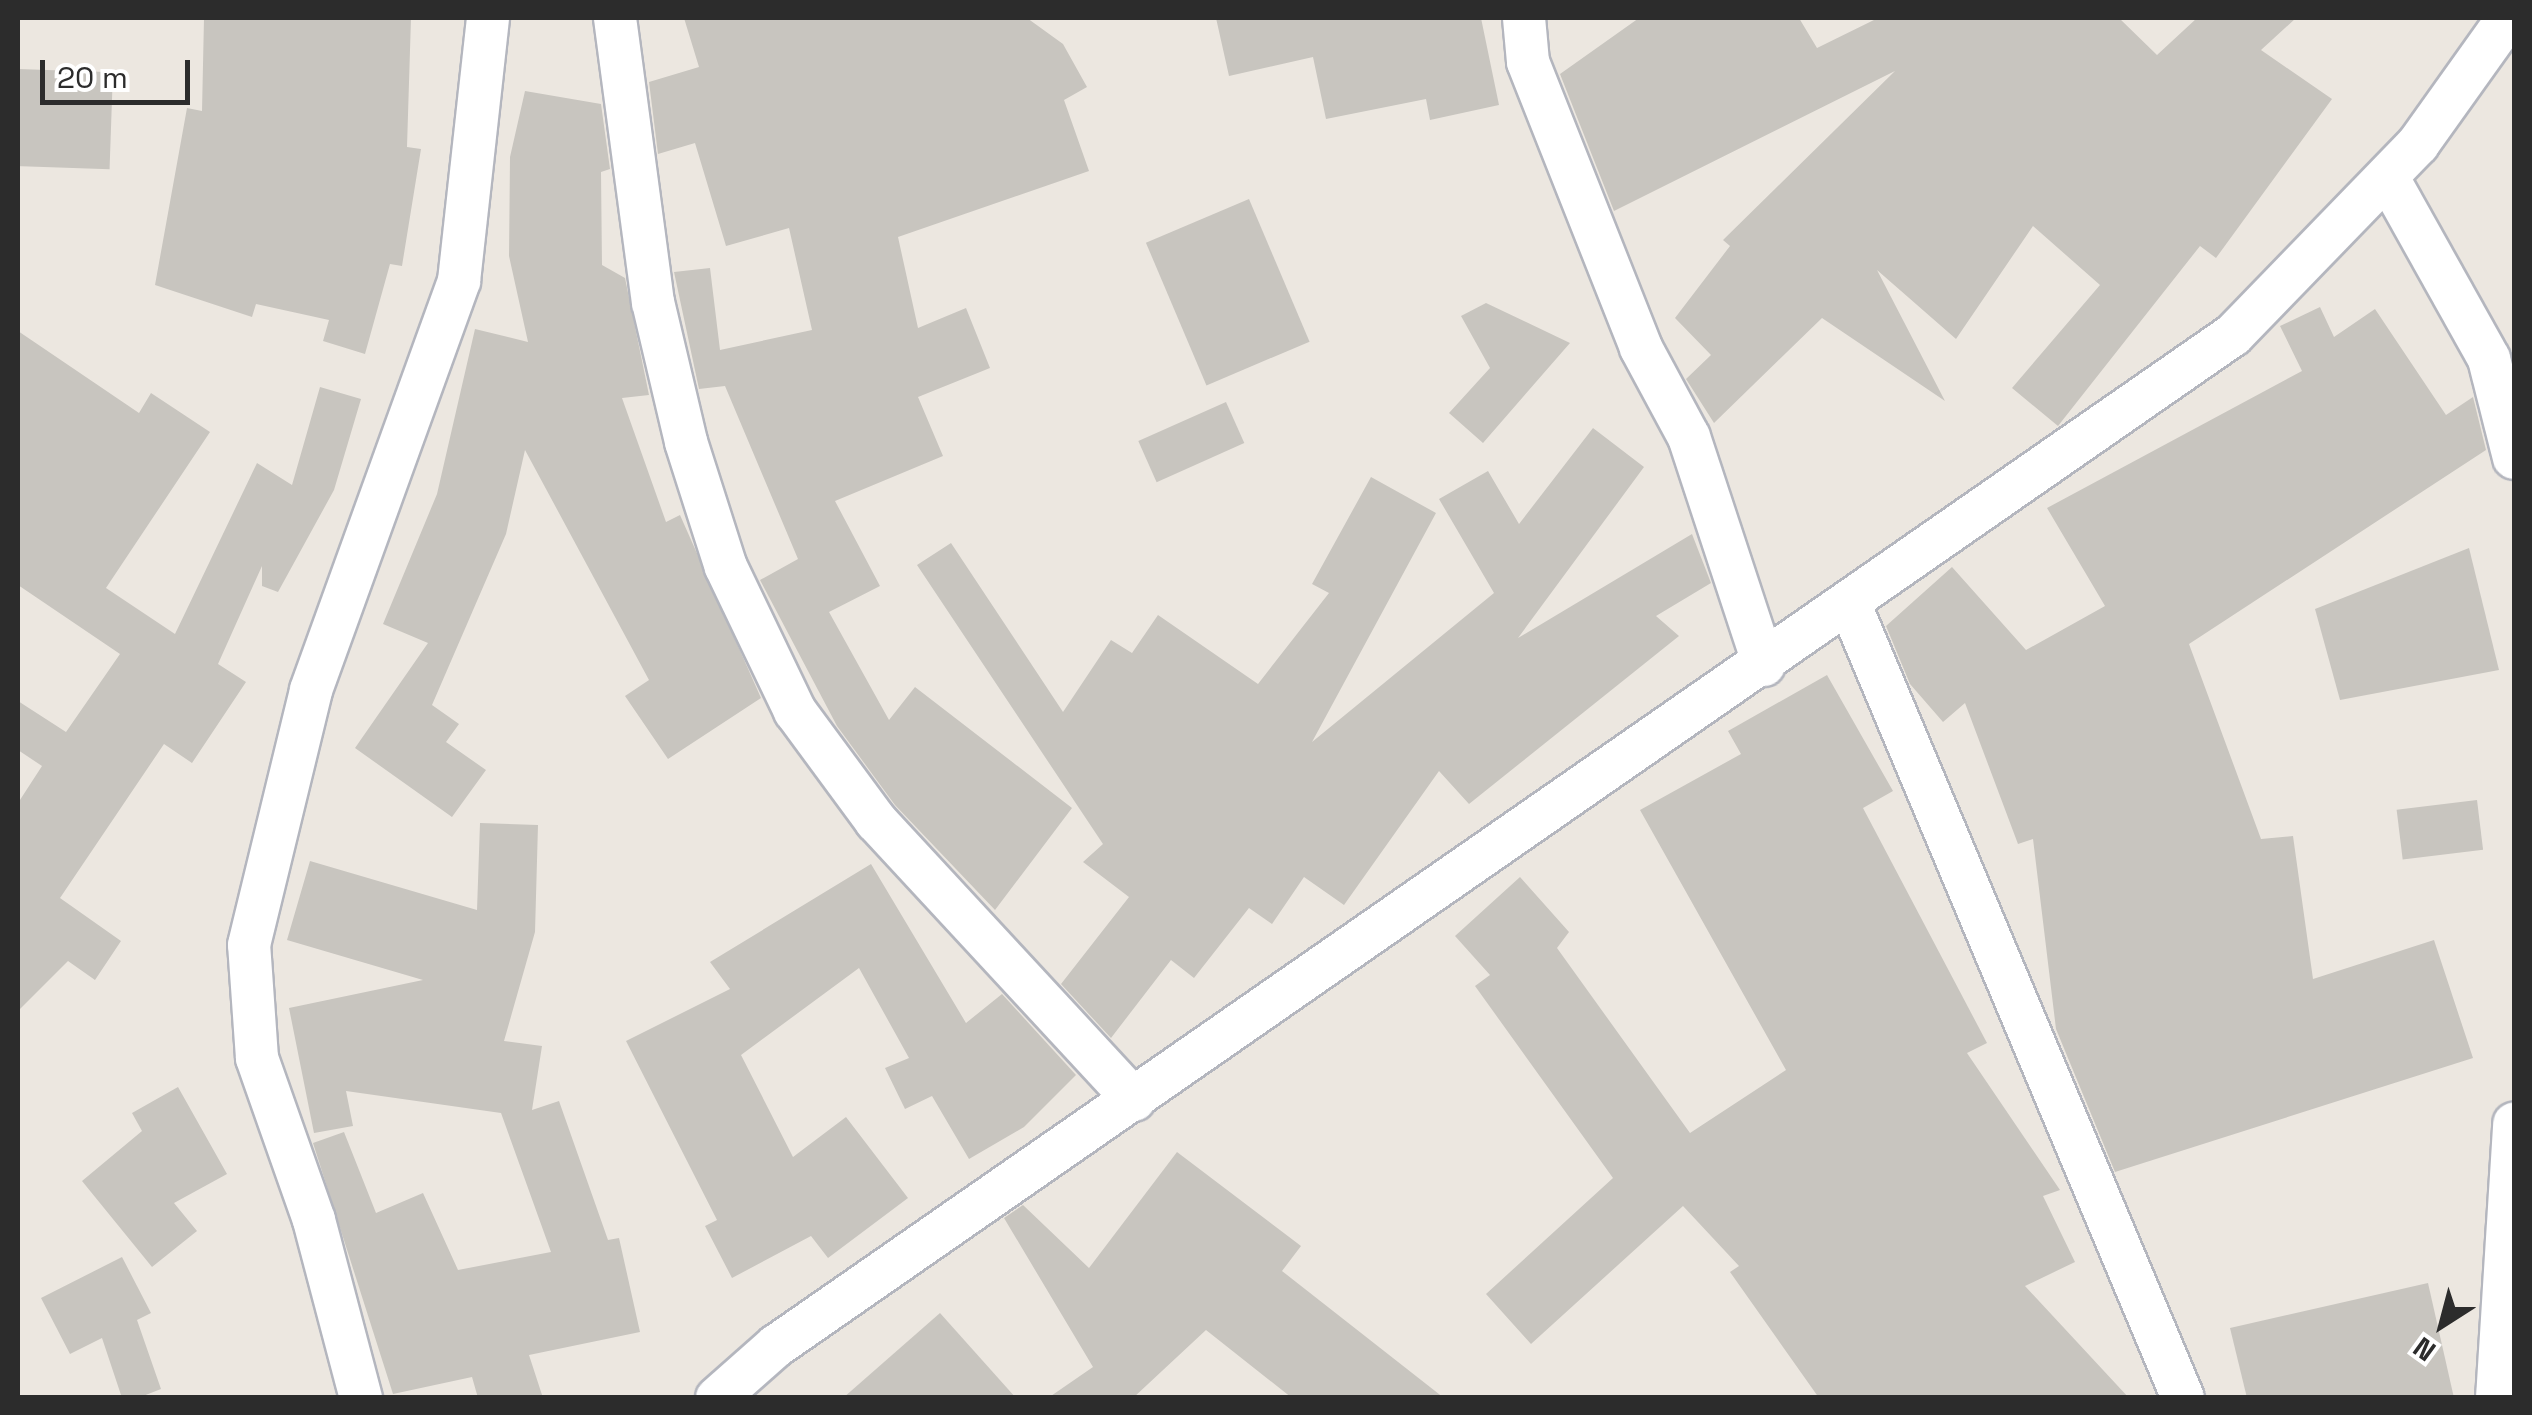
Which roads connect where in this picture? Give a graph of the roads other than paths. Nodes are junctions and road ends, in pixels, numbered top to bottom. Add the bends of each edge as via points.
1 (488, 18) edge
2 (615, 18) edge
3 (1524, 18) edge
4 (2508, 18) edge
5 (2388, 178) junction
6 (2514, 458) edge
7 (1850, 606) junction
8 (1764, 665) junction
9 (1134, 1100) junction
10 (2514, 1124) edge
11 (361, 1398) edge
12 (716, 1398) edge
13 (2183, 1398) edge
14 (2498, 1398) edge

1 - 11 street via 459,281 310,690 249,945 257,1058 314,1220
2 - 9 street via 653,302 686,442 726,567 795,711 876,821
3 - 8 street via 1528,62 1641,348 1689,437
4 - 5 street
5 - 6 street via 2489,359
5 - 7 street via 2232,335
7 - 8 street
7 - 13 street
8 - 9 street
9 - 12 street via 776,1346
10 - 14 street

